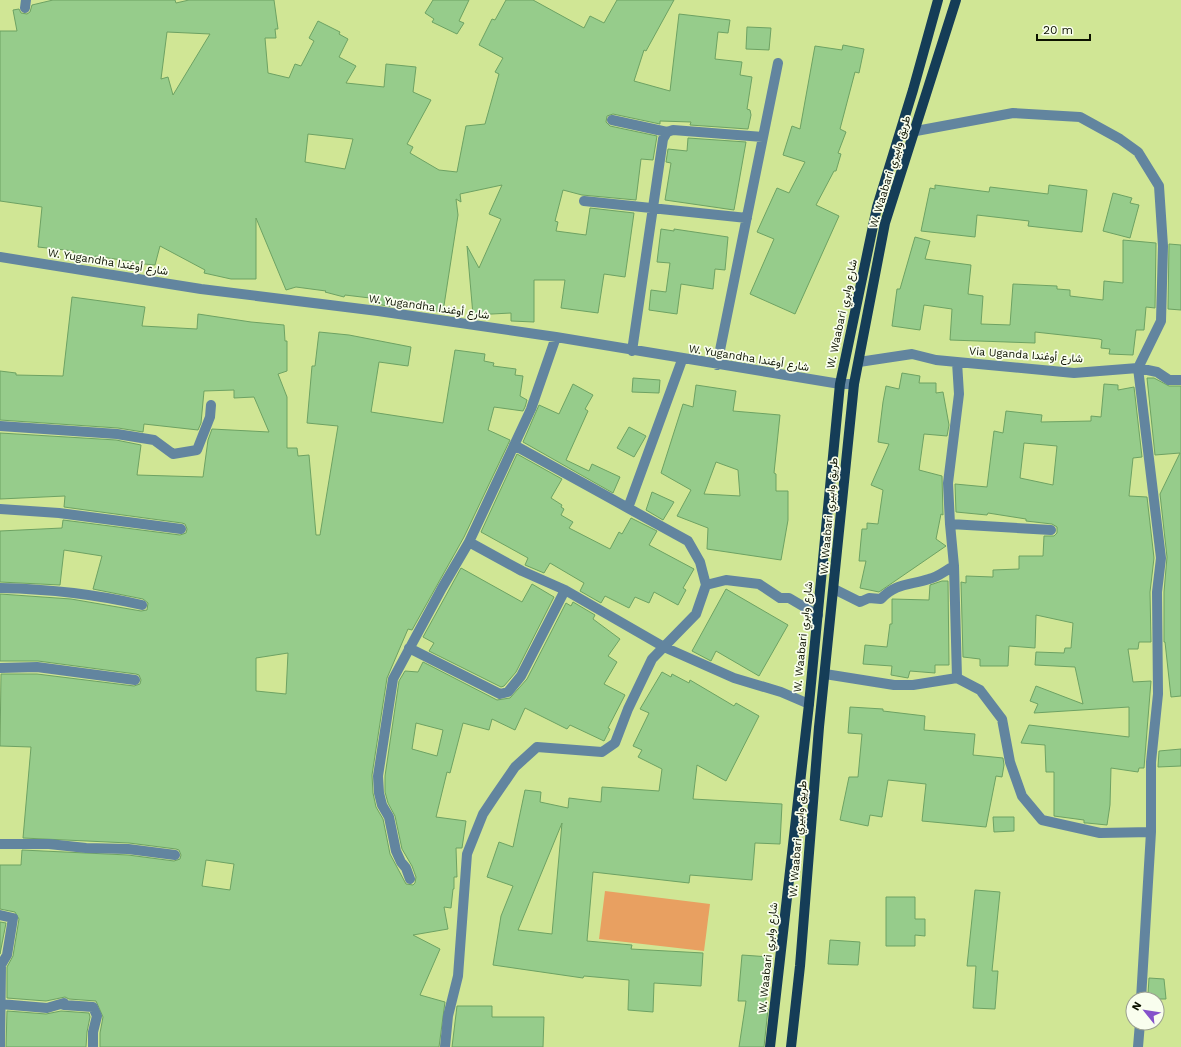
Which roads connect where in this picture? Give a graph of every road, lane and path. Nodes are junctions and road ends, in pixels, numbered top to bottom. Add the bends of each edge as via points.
1 (938, 0) edge
2 (956, 0) edge
3 (778, 63) dead end
4 (612, 120) dead end
5 (916, 131) junction
6 (667, 132) junction
7 (763, 137) junction
8 (584, 201) dead end
9 (653, 208) junction
10 (747, 218) junction
11 (0, 257) edge
12 (556, 337) junction
13 (632, 351) junction
14 (682, 360) junction
15 (859, 362) junction
16 (957, 362) junction
17 (716, 365) junction
18 (1138, 368) junction
19 (1181, 380) edge
20 (840, 384) junction
21 (854, 384) junction
22 (211, 405) dead end
23 (0, 426) edge
24 (514, 445) junction
25 (628, 508) junction
26 (0, 509) edge
27 (950, 524) junction
28 (181, 529) dead end
29 (1051, 530) dead end
30 (469, 542) junction
31 (954, 566) junction
32 (706, 585) junction
33 (0, 588) edge
34 (834, 589) junction
35 (565, 590) junction
36 (142, 605) dead end
37 (818, 615) junction
38 (664, 647) junction
39 (409, 648) junction
40 (0, 668) edge
41 (825, 674) junction
42 (957, 678) junction
43 (135, 680) dead end
44 (809, 704) junction
45 (1151, 832) junction
46 (0, 844) edge
47 (175, 855) dead end
48 (410, 879) dead end
49 (0, 914) edge
50 (1141, 991) edge
51 (0, 1004) edge
52 (1139, 1031) edge
53 (0, 1047) edge
54 (93, 1047) edge
55 (445, 1047) edge
56 (770, 1047) edge
57 (791, 1047) edge
58 (1138, 1047) edge

1 - 20 main road, W. Waabari شارع وابري via 877,207
2 - 5 main road, W. Waabari طريق وابيري
3 - 7 street
4 - 6 street
5 - 15 main road, W. Waabari طريق وابيري via 885,223
5 - 18 street via 1013,113 1080,117 1138,152 1159,186 1164,246 1161,321
6 - 7 street via 673,130
6 - 9 street via 663,139
7 - 10 street
8 - 9 street
9 - 10 street
9 - 13 street
10 - 17 street
11 - 12 street, W. Yugandha شارع أوغندا via 201,290 378,311
12 - 13 street, W. Yugandha شارع أوغندا
12 - 24 street via 531,409
13 - 14 street, W. Yugandha شارع أوغندا
14 - 17 street, W. Yugandha شارع أوغندا
14 - 25 street
15 - 16 street, Via Uganda شارع أوغندا via 912,354
15 - 21 main road, W. Waabari طريق وابيري
16 - 18 street, Via Uganda شارع أوغندا via 1074,373
16 - 27 street via 959,394 948,483
17 - 20 street, W. Yugandha شارع أوغندا
18 - 19 street, Via Uganda شارع أوغندا via 1157,372 1169,380
18 - 45 street via 1162,558 1157,592 1158,694 1151,762
20 - 21 street, W. Yugandha شارع أوغندا
20 - 37 main road, W. Waabari شارع وابري
21 - 34 main road, W. Waabari طريق وابيري
22 - 23 street via 210,417 197,450 173,454 154,440 117,434
24 - 25 street
24 - 30 street
25 - 32 street via 688,541 700,562
26 - 28 street via 60,513
27 - 29 street
27 - 31 street
30 - 35 street via 522,571
30 - 39 street
31 - 34 street via 930,579 903,584 888,591 882,599 869,598 860,602
31 - 42 street
32 - 37 street via 726,580 759,584 780,598 789,598
32 - 38 street via 696,614
33 - 36 street via 42,589 104,596
34 - 41 main road, W. Waabari طريق وابيري
35 - 38 street
35 - 39 street via 521,676 508,692 500,694
37 - 44 main road, W. Waabari شارع وابري
38 - 44 street via 734,678 782,692
38 - 55 street via 652,659 615,743 602,752 537,746 515,766 483,814 467,854 458,976 448,1016
39 - 48 street via 394,679 378,776 380,799 389,817 396,851
40 - 43 street via 37,667
41 - 42 street via 913,685
41 - 57 main road, W. Waabari طريق وابيري
42 - 45 street via 980,690 1002,719 1010,762 1022,796 1042,820 1100,833
44 - 56 main road, W. Waabari شارع وابري
45 - 50 street
46 - 47 street via 49,844
49 - 51 street via 13,918 7,956 1,965
51 - 53 street
51 - 54 street via 47,1008 64,1003 93,1007 97,1016
52 - 58 street

